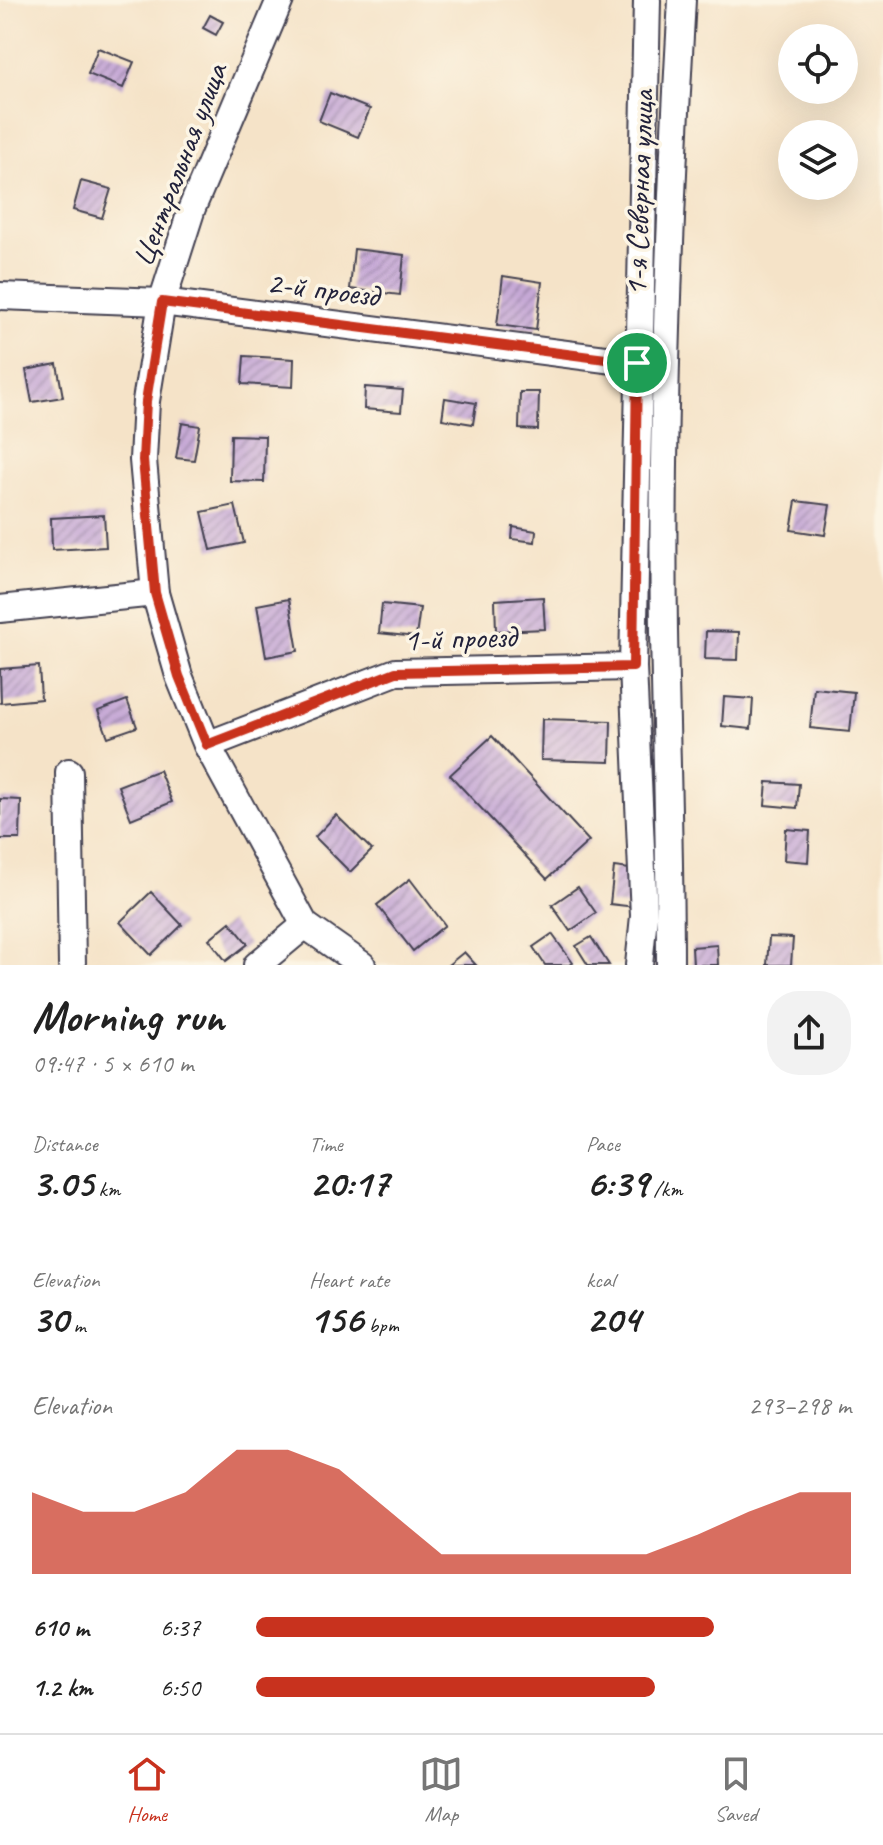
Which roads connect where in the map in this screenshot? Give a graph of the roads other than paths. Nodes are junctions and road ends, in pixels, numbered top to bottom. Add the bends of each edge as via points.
1 (280, 0) edge
2 (647, 0) edge
3 (682, 0) edge
4 (0, 296) edge
5 (162, 302) junction
6 (637, 363) junction
7 (155, 593) junction
8 (0, 609) edge
9 (633, 667) junction
10 (207, 745) junction
11 (69, 772) dead end
12 (305, 925) junction
13 (72, 965) edge
14 (257, 965) edge
15 (362, 965) edge
16 (639, 965) edge
17 (670, 965) edge

1 - 5 street, Центральная улица via 192,208
2 - 6 street
3 - 17 street, 1-я Северная улица via 672,189 664,631
4 - 5 street, 2-й проезд
5 - 6 street, 2-й проезд
5 - 7 street, Центральная улица via 146,401 143,460
6 - 9 street
7 - 8 street
7 - 10 street, Центральная улица via 179,676
9 - 10 street, 1-й проезд via 396,672
9 - 16 street via 644,916
10 - 12 street, Центральная улица
11 - 13 street
12 - 14 street
12 - 15 street, Центральная улица

